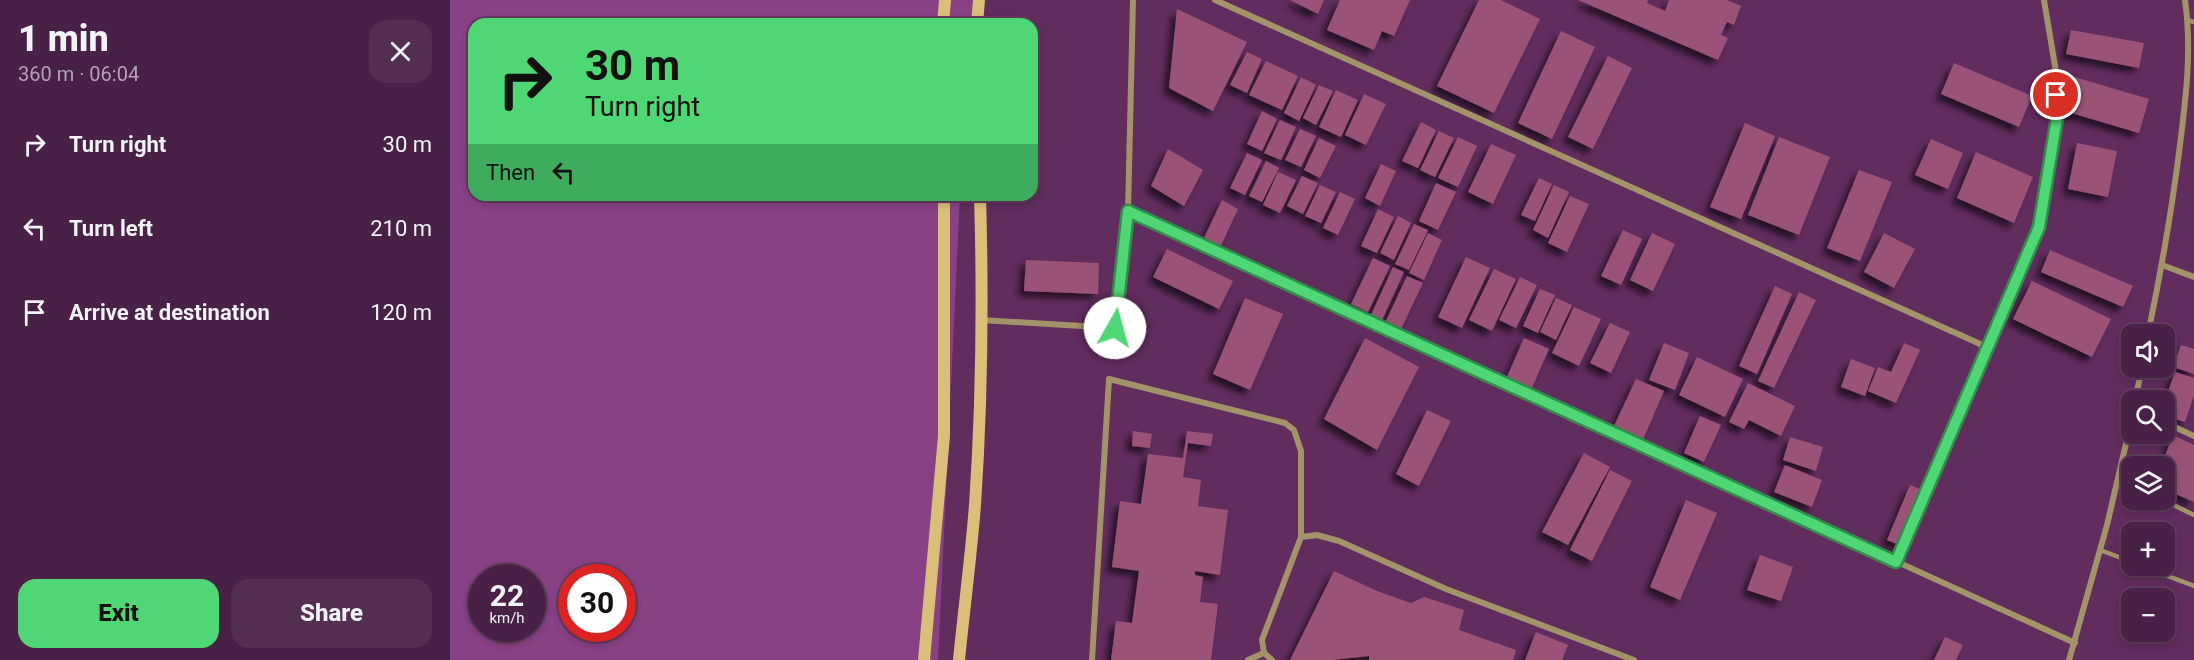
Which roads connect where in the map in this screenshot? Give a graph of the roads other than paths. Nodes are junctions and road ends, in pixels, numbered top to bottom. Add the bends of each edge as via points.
1 (945, 0) edge
2 (979, 0) edge
3 (1133, 0) edge
4 (1215, 0) edge
5 (2044, 0) edge
6 (2185, 0) edge
7 (944, 18) edge
8 (978, 18) edge
9 (2191, 21) edge
10 (944, 201) edge
11 (980, 201) edge
12 (1128, 211) junction
13 (2162, 266) junction
14 (2194, 277) edge
15 (981, 320) junction
16 (2150, 324) edge
17 (1989, 348) junction
18 (2175, 428) edge
19 (2194, 436) edge
20 (2126, 444) edge
21 (2118, 477) junction
22 (2121, 478) edge
23 (2175, 506) edge
24 (2194, 515) edge
25 (1301, 537) junction
26 (2100, 550) junction
27 (2121, 558) edge
28 (1896, 562) junction
29 (2168, 576) edge
30 (2194, 586) edge
31 (2075, 643) junction
32 (1264, 653) junction
33 (924, 660) edge
34 (959, 660) edge
35 (1092, 660) edge
36 (1248, 660) edge
37 (1272, 660) edge
38 (1634, 660) edge
39 (2069, 660) edge

1 - 7 street
2 - 8 street
3 - 12 street
4 - 17 street
5 - 17 street via 2056,72 2057,118 2039,227
6 - 9 street
9 - 13 street via 2188,80
10 - 33 street via 944,436
11 - 15 street
12 - 15 street via 1115,328
12 - 28 street
13 - 14 street
13 - 16 street
15 - 34 street via 975,507
17 - 28 street
18 - 19 street
20 - 21 street
21 - 22 lane
21 - 26 street
23 - 24 lane
25 - 32 street via 1262,640
25 - 35 street via 1301,451 1294,430 1286,423 1109,378
25 - 38 street via 1317,535 1339,541 1446,589
26 - 27 lane
26 - 31 street
28 - 31 street
29 - 30 lane
31 - 39 street
32 - 36 street
32 - 37 street

